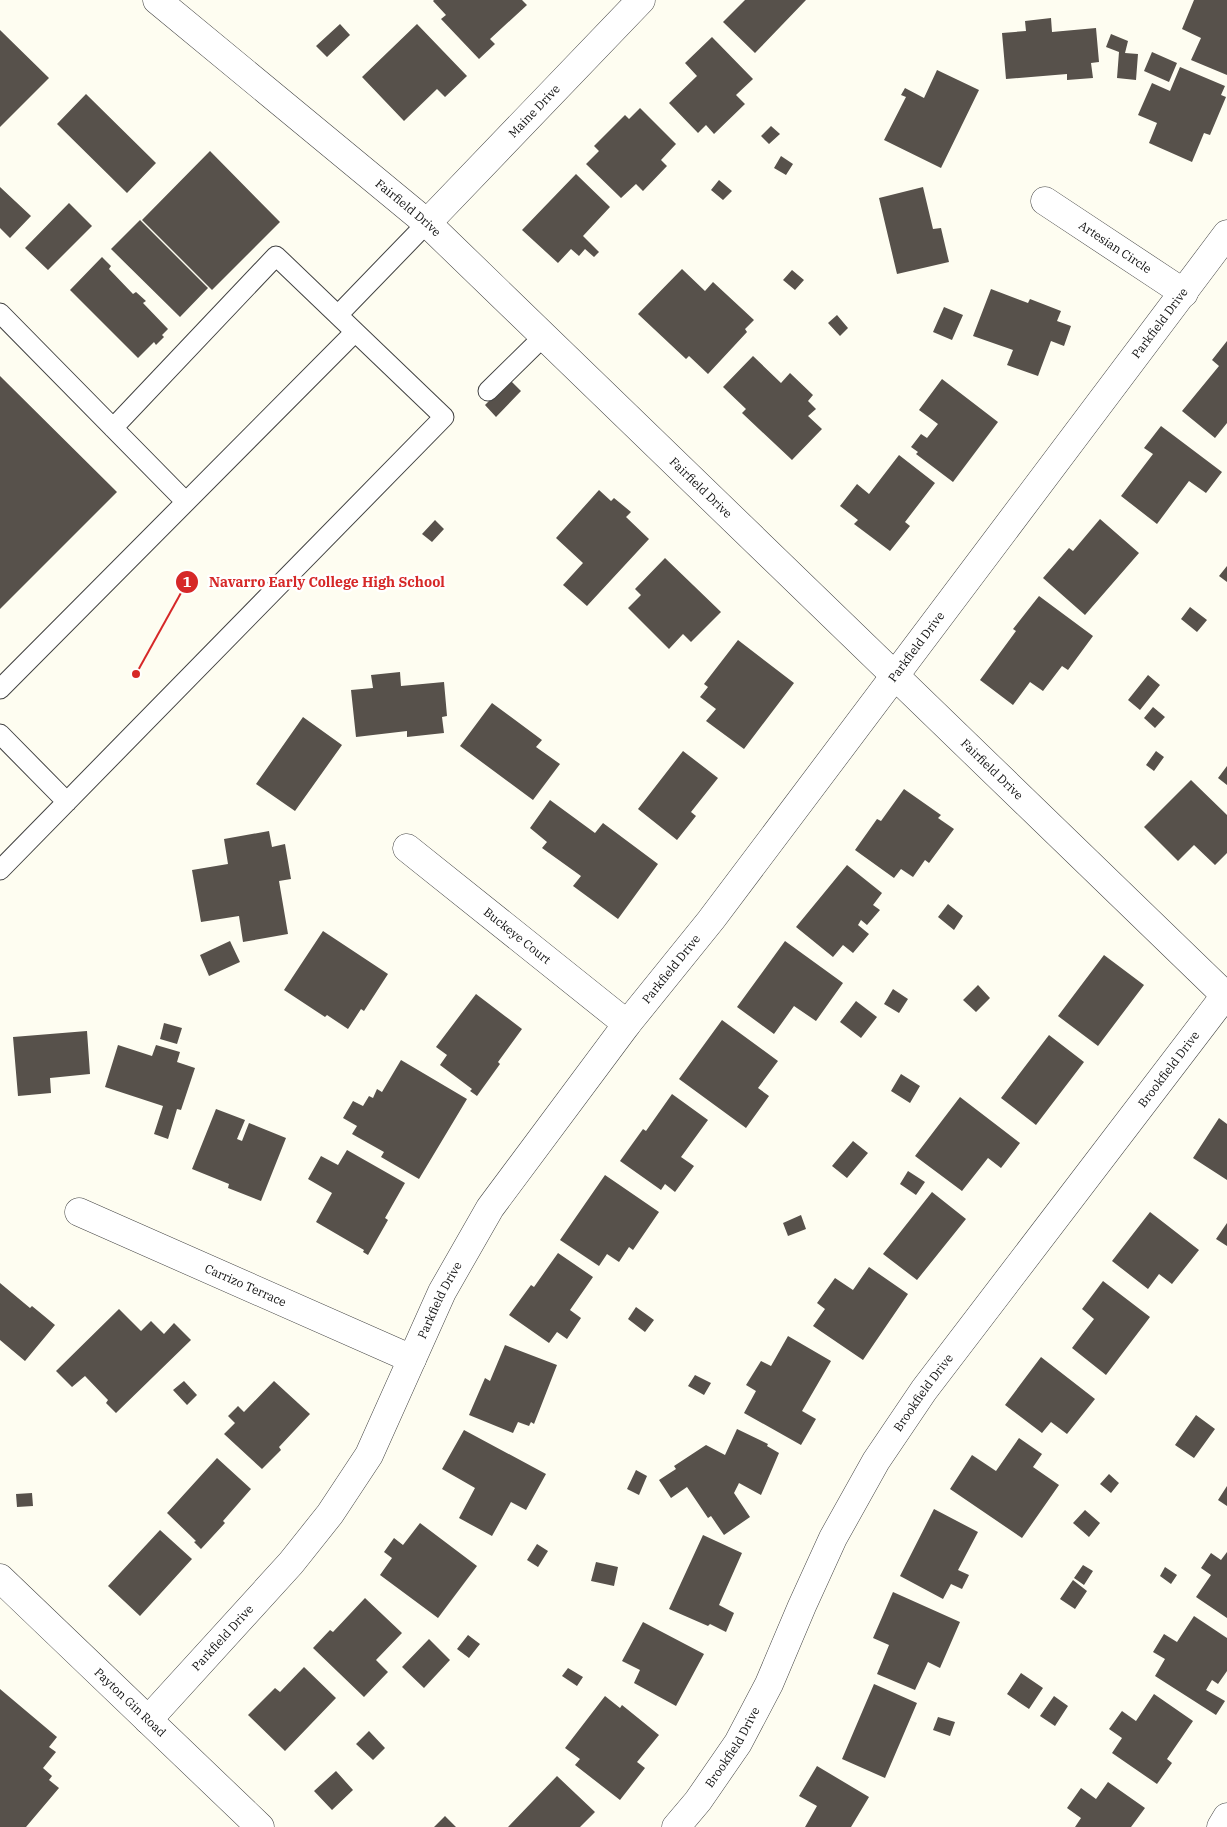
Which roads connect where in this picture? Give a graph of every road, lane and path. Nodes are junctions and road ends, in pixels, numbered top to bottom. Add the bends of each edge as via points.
1 (157, 0) edge
2 (642, 0) edge
3 (1045, 201) dead end
4 (427, 223) junction
5 (1227, 234) edge
6 (1184, 293) junction
7 (0, 313) edge
8 (338, 315) junction
9 (355, 332) junction
10 (544, 336) junction
11 (488, 391) dead end
12 (113, 428) junction
13 (186, 502) junction
14 (894, 675) junction
15 (0, 689) edge
16 (0, 734) edge
17 (67, 802) junction
18 (407, 848) dead end
19 (0, 870) edge
20 (1226, 995) edge
21 (627, 1024) junction
22 (79, 1212) dead end
23 (412, 1359) junction
24 (0, 1578) edge
25 (148, 1720) junction
26 (1227, 1817) edge
27 (260, 1827) edge
28 (676, 1827) edge
29 (1221, 1827) edge

1 - 4 street, Fairfield Drive
2 - 4 street, Maine Drive
3 - 6 street, Artesian Circle
4 - 8 lane
4 - 10 street, Fairfield Drive
5 - 6 street, Parkfield Drive
6 - 14 street, Parkfield Drive
7 - 12 lane
8 - 9 lane
8 - 12 lane via 276,256
9 - 13 lane
9 - 17 lane via 444,417
10 - 11 lane
10 - 14 street, Fairfield Drive
12 - 13 lane
13 - 15 lane
14 - 20 street, Fairfield Drive
14 - 21 street, Parkfield Drive via 711,920
16 - 17 lane
17 - 19 lane
18 - 21 street, Buckeye Court
20 - 28 street, Brookfield Drive via 924,1390 876,1461 833,1538 769,1684 738,1743
21 - 23 street, Parkfield Drive via 490,1208 442,1292
22 - 23 street, Carrizo Terrace
23 - 25 street, Parkfield Drive via 369,1455 330,1514 291,1563
24 - 25 street, Payton Gin Road
25 - 27 street, Payton Gin Road
26 - 29 street

